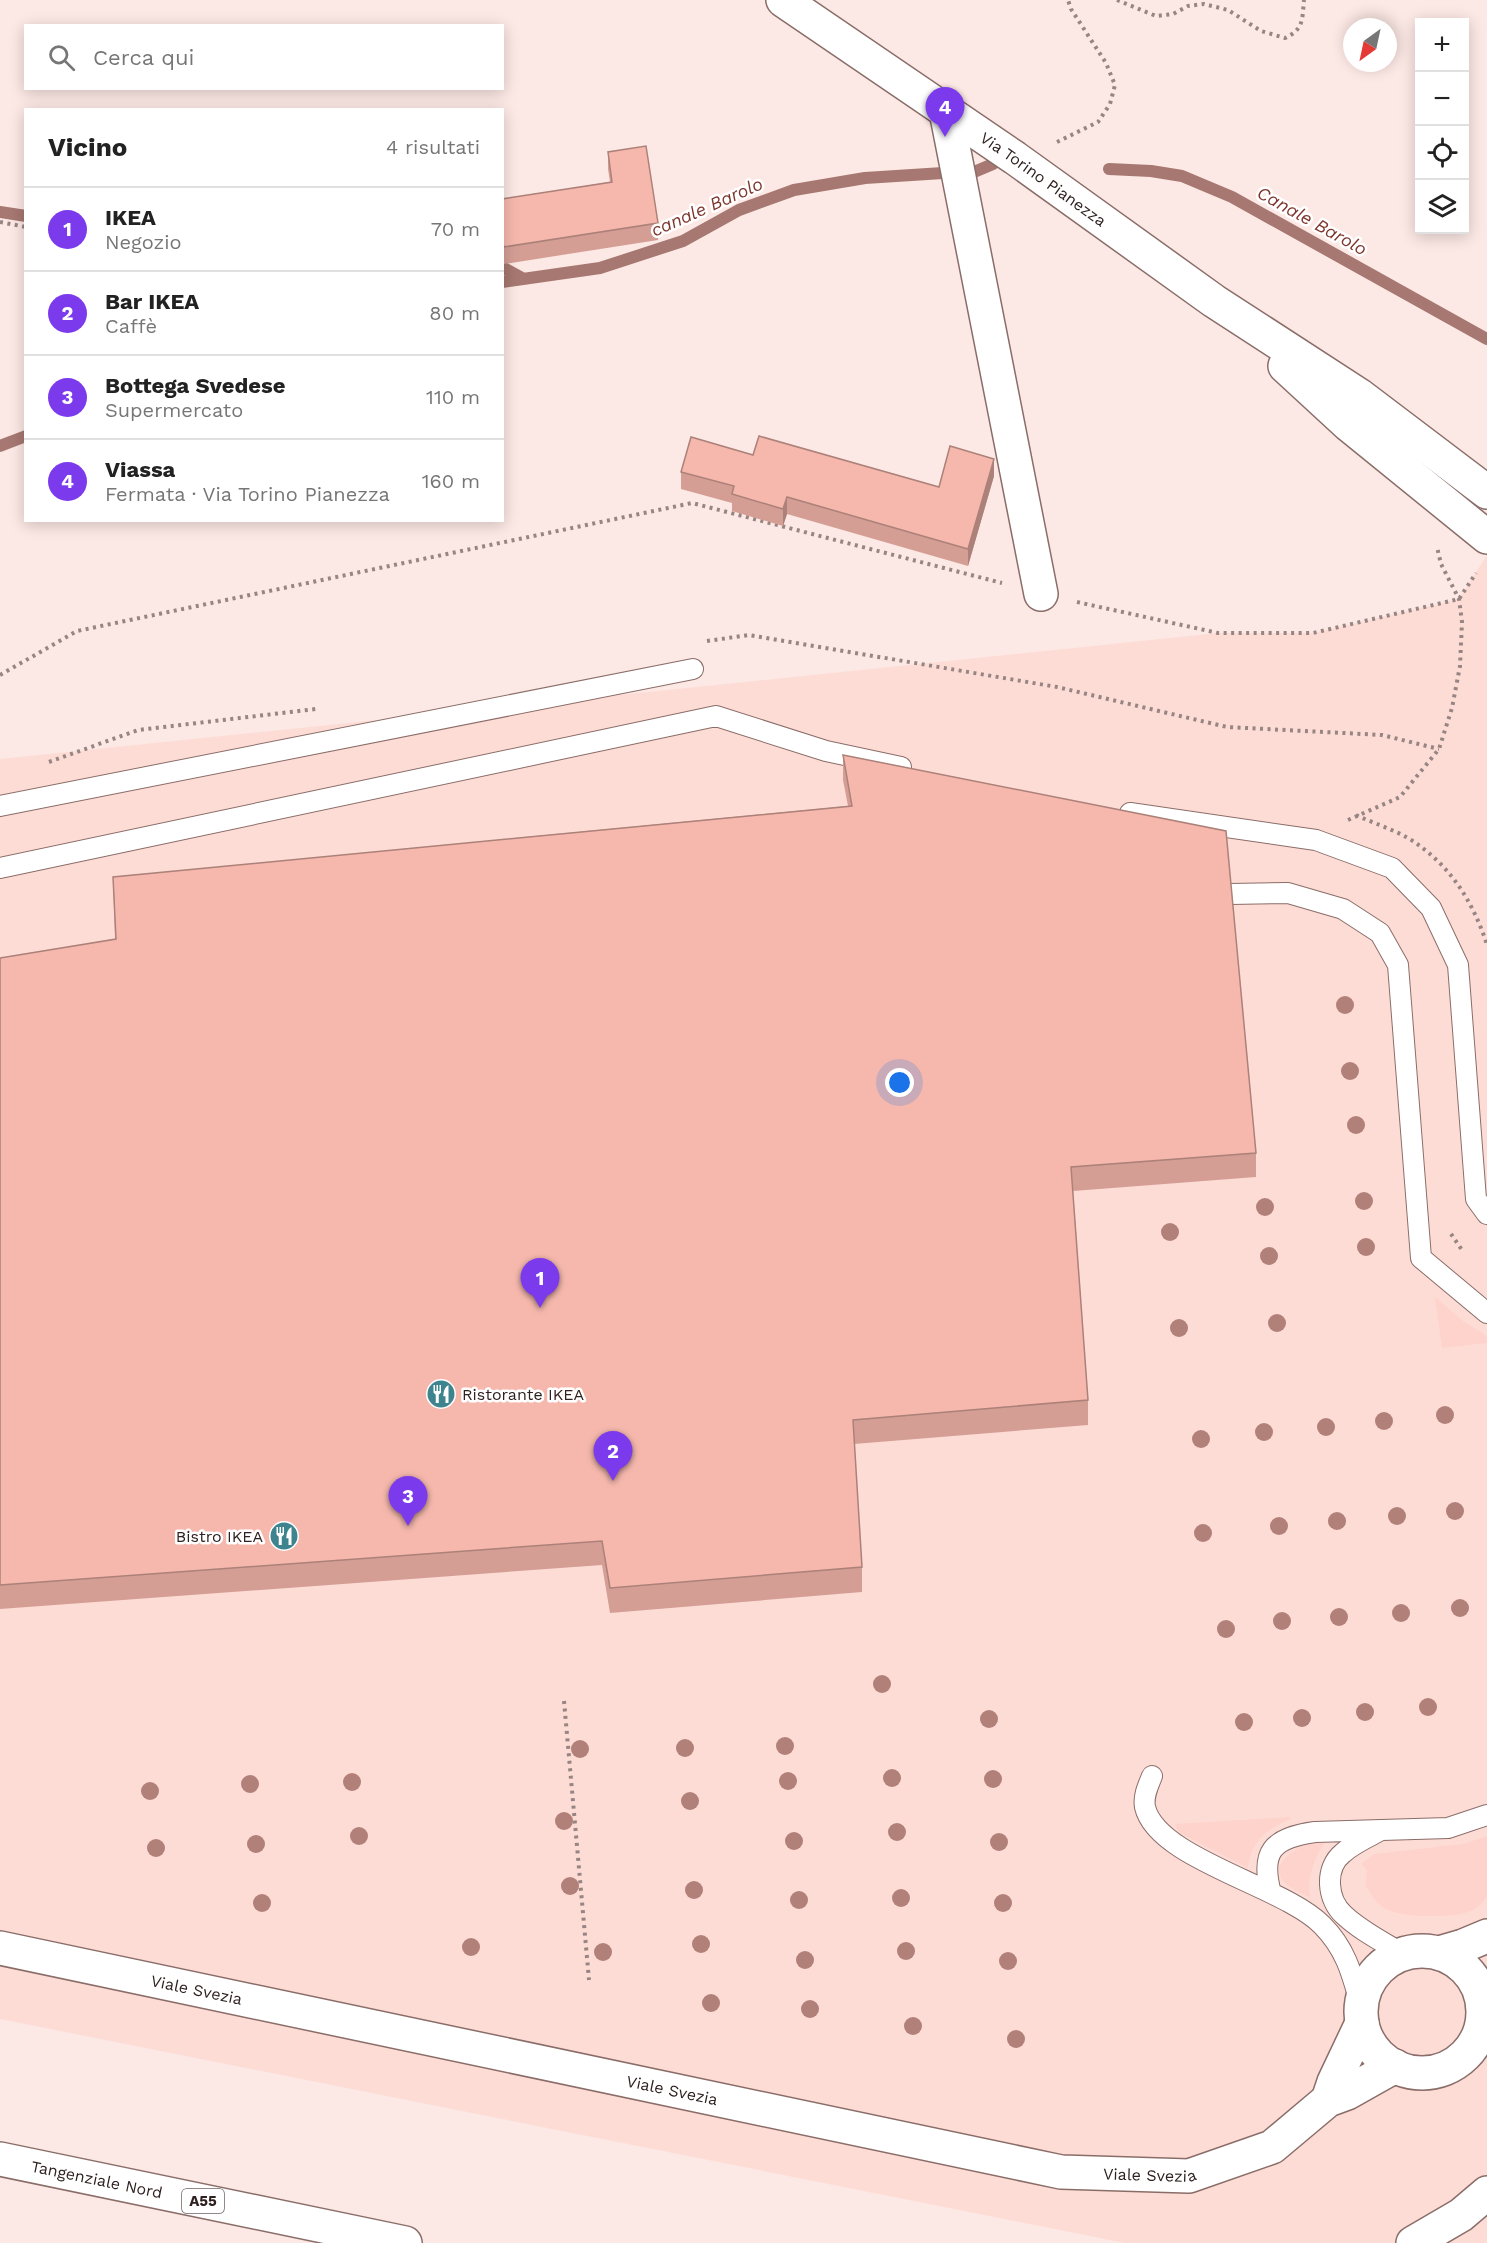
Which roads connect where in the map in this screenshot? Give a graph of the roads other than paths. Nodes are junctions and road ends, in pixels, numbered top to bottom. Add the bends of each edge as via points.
1 (783, 0) edge
2 (946, 111) junction
3 (1214, 301) junction
4 (1487, 492) edge
5 (1487, 537) edge
6 (1041, 594) dead end
7 (693, 669) dead end
8 (918, 771) edge
9 (0, 806) edge
10 (1112, 811) edge
11 (0, 868) edge
12 (1230, 894) edge
13 (1487, 1214) edge
14 (1487, 1313) edge
15 (1152, 1776) dead end
16 (1487, 1815) edge
17 (1379, 1831) junction
18 (1271, 1893) junction
19 (1487, 1936) edge
20 (0, 1948) edge
21 (1439, 1953) junction
22 (1403, 1954) junction
23 (1484, 1993) edge
24 (1362, 2015) junction
25 (1395, 2066) junction
26 (1328, 2100) junction
27 (0, 2159) edge
28 (1487, 2193) edge
29 (405, 2243) edge
30 (1413, 2243) edge

1 - 2 main road, Via Torino Pianezza
2 - 3 main road, Via Torino Pianezza
2 - 6 main road
3 - 4 main road, Via Torino Pianezza via 1359,395
3 - 5 main road, Via Torino Pianezza via 1349,425
7 - 9 lane
8 - 11 lane via 826,751 716,716
10 - 13 lane via 1316,840 1392,868 1431,908 1458,965 1476,1199
12 - 14 lane via 1288,893 1343,909 1380,933 1398,965 1421,1258
15 - 18 lane via 1144,1798 1150,1819 1161,1834
16 - 17 lane via 1448,1828
17 - 18 lane via 1314,1832 1285,1840 1274,1848 1266,1863
17 - 22 lane via 1343,1852 1333,1864 1329,1880 1343,1914
18 - 24 lane via 1321,1923 1336,1941 1350,1963
19 - 21 main road
20 - 26 main road, Viale Svezia via 1061,2172 1189,2176 1272,2147
21 - 22 main road
21 - 23 main road via 1468,1971
22 - 24 main road via 1375,1973 1366,1989
23 - 25 main road via 1480,2031 1471,2049 1456,2063 1436,2071 1415,2073
24 - 25 main road via 1368,2040 1378,2054
24 - 26 main road, Viale Svezia
25 - 26 main road, Viale Svezia
27 - 29 main road, Tangenziale Nord / A55
28 - 30 main road via 1461,2215

